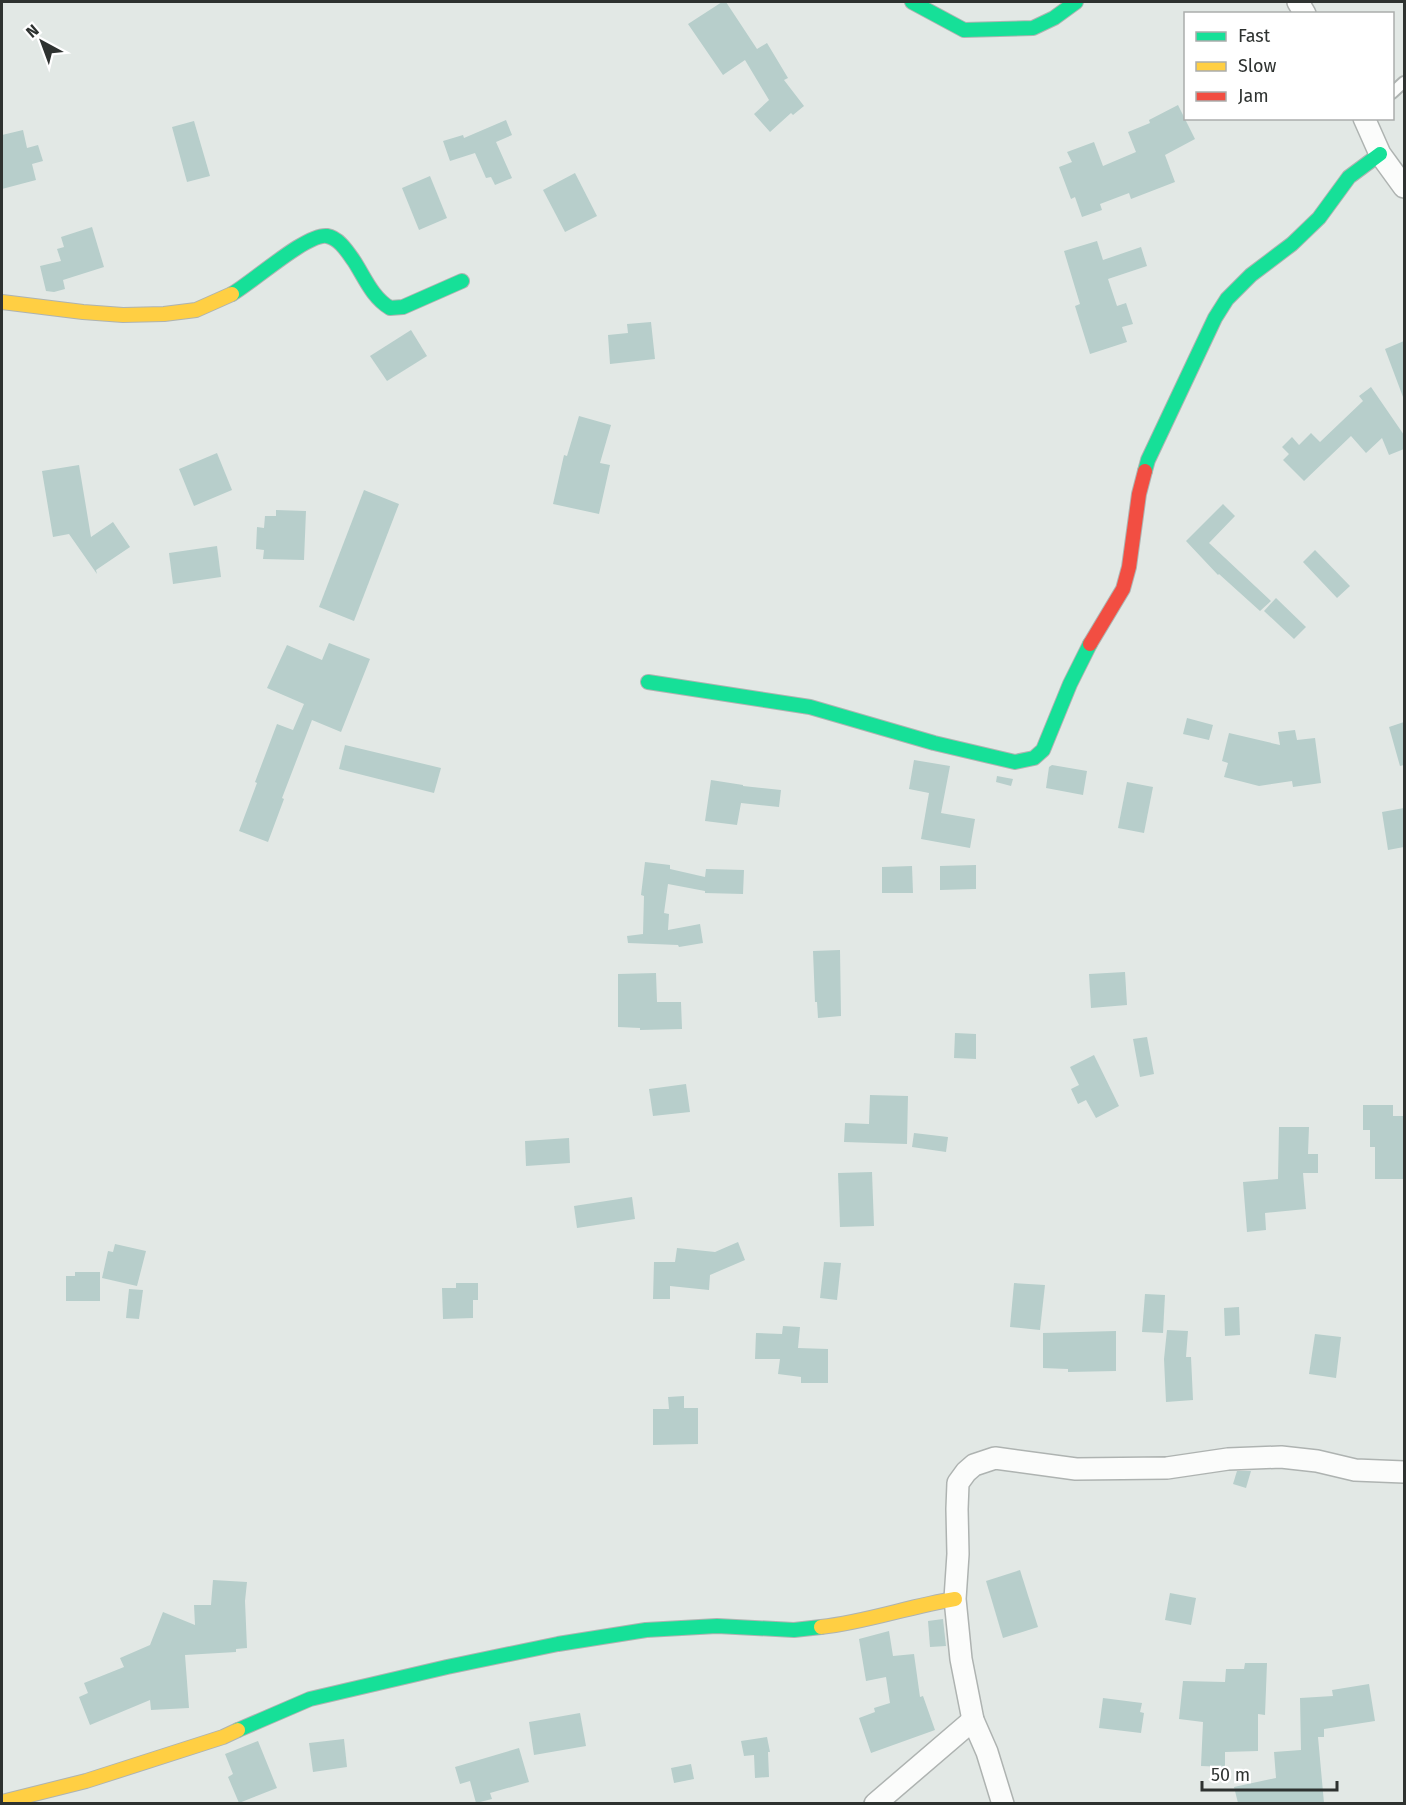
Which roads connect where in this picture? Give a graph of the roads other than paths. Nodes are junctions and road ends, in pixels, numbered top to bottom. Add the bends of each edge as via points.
1 (912, 2) edge
2 (1076, 2) edge
3 (1368, 122) edge
4 (1380, 154) junction
5 (1404, 187) edge
6 (462, 281) dead end
7 (2, 302) edge
8 (648, 682) dead end
9 (1404, 1472) edge
10 (955, 1599) junction
11 (974, 1720) junction
12 (2, 1802) edge
13 (875, 1803) edge
14 (1002, 1803) edge

1 - 2 street via 964,30 1033,28
3 - 4 street
4 - 5 street
4 - 8 street via 1349,177 1319,218 1251,275 1215,318 1148,460 1123,589 1087,649 1043,750 1034,759 1003,760 810,707
6 - 7 street via 403,307 390,308 374,296 337,240 324,236 309,240 221,301 197,310 141,315 89,313
9 - 10 street via 1356,1470 1281,1457 1125,1469 1076,1469 995,1458 974,1465 958,1483
10 - 11 street via 961,1659
10 - 12 street via 848,1624 794,1630 717,1626 646,1630 558,1644 310,1699 223,1737 86,1781
11 - 13 street
11 - 14 street

